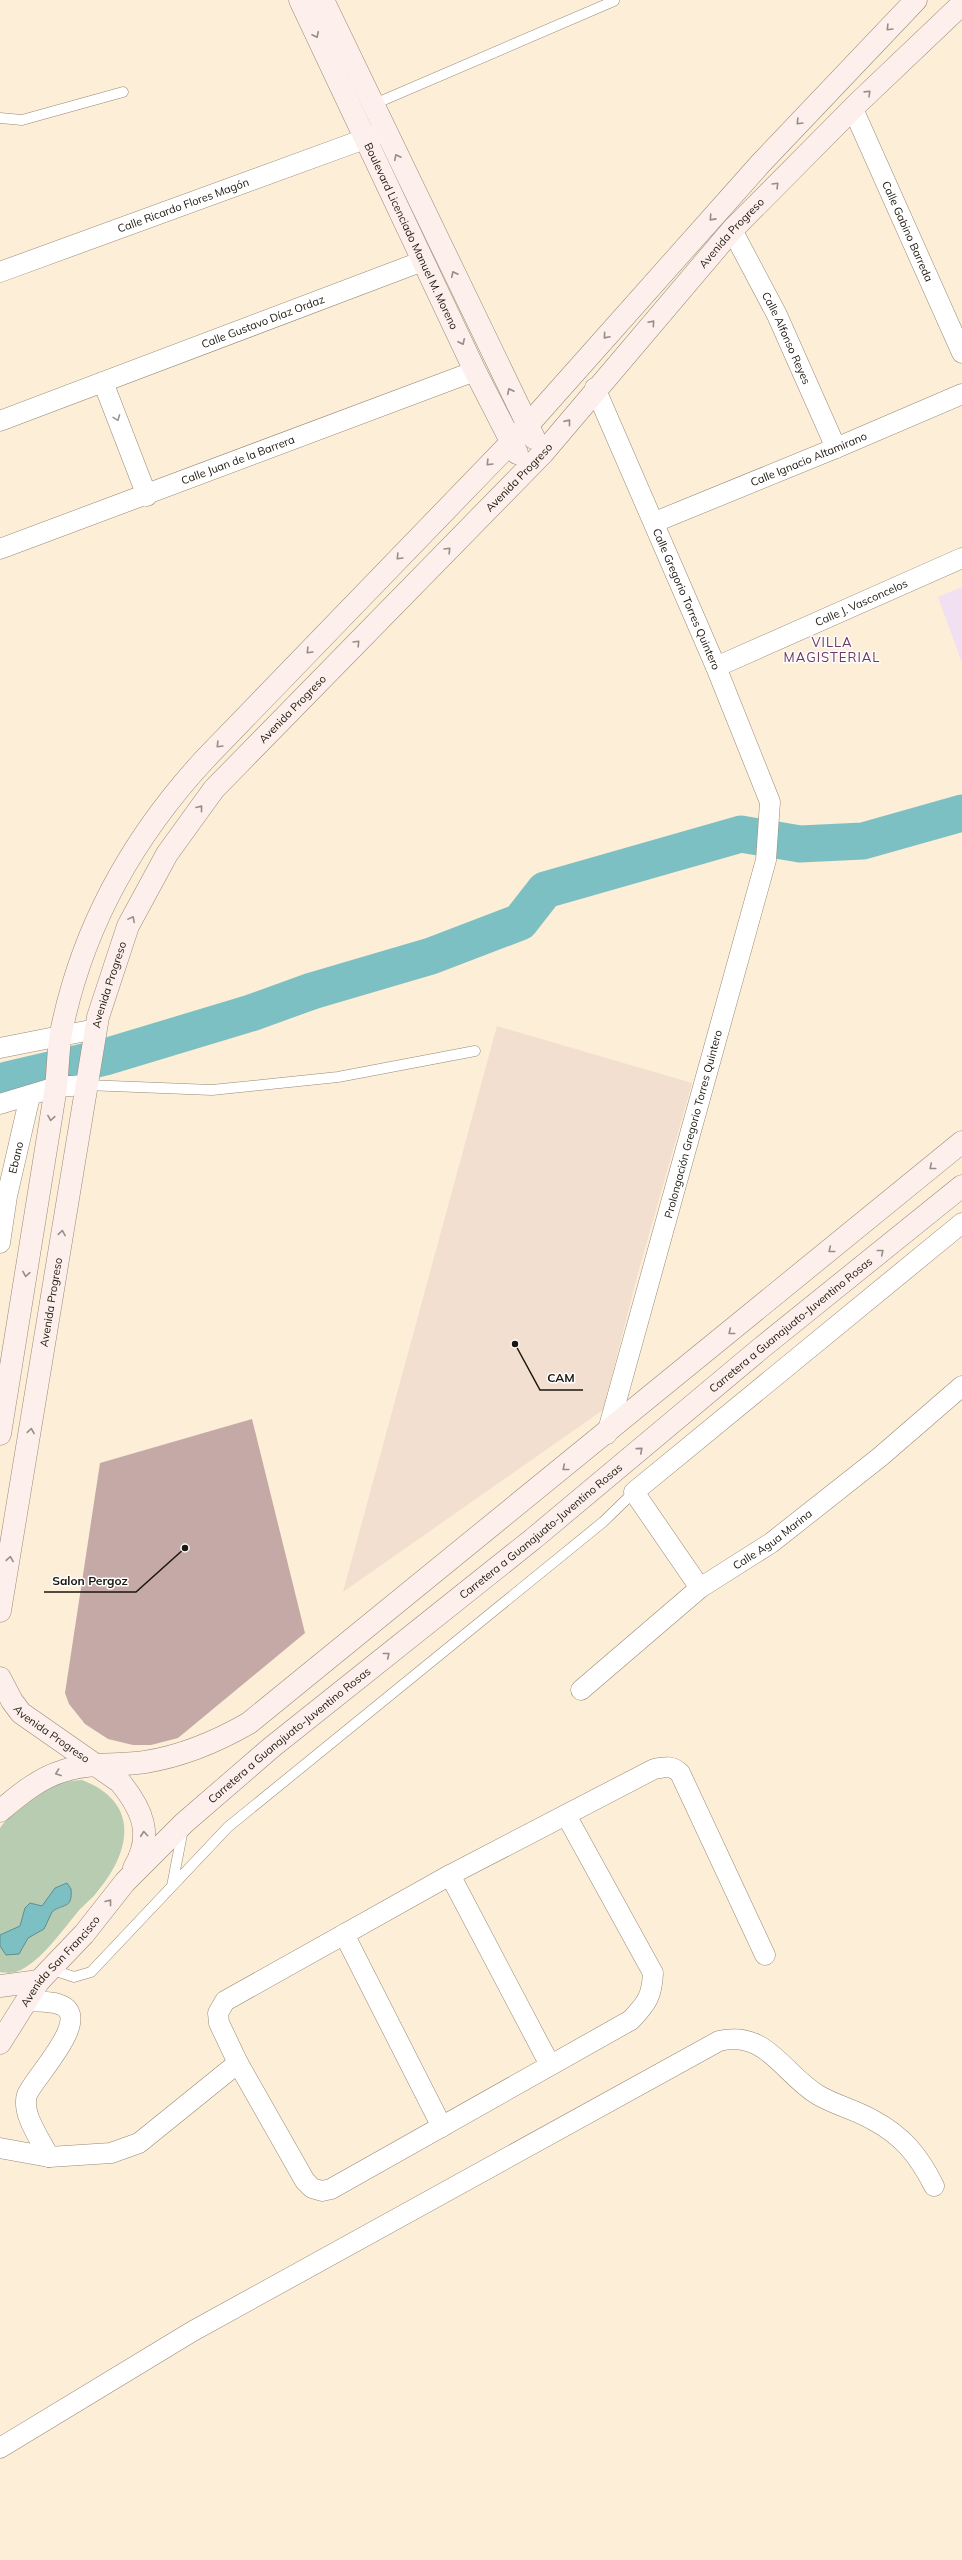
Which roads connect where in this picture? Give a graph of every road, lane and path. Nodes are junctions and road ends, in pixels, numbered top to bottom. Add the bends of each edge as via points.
1 (300, 0) edge
2 (323, 0) edge
3 (916, 0) edge
4 (614, 1) edge
5 (962, 4) edge
6 (123, 92) dead end
7 (363, 109) junction
8 (853, 109) junction
9 (0, 118) edge
10 (376, 135) junction
11 (732, 230) junction
12 (423, 261) junction
13 (0, 272) edge
14 (962, 353) edge
15 (475, 371) junction
16 (103, 382) junction
17 (595, 388) junction
18 (962, 394) edge
19 (0, 421) edge
20 (519, 433) junction
21 (836, 448) junction
22 (543, 453) junction
23 (526, 470) junction
24 (146, 496) junction
25 (655, 522) junction
26 (0, 549) edge
27 (962, 558) edge
28 (716, 667) junction
29 (771, 812) joint
30 (95, 1032) junction
31 (61, 1038) junction
32 (0, 1048) edge
33 (475, 1051) dead end
34 (86, 1080) junction
35 (57, 1083) junction
36 (30, 1096) junction
37 (0, 1104) edge
38 (962, 1142) edge
39 (962, 1186) edge
40 (4, 1197) edge
41 (962, 1223) edge
42 (0, 1243) edge
43 (962, 1386) edge
44 (0, 1434) edge
45 (607, 1434) junction
46 (634, 1492) junction
47 (7, 1529) edge
48 (700, 1588) junction
49 (0, 1611) edge
50 (0, 1678) edge
51 (581, 1690) dead end
52 (96, 1764) junction
53 (0, 1811) edge
54 (566, 1815) junction
55 (184, 1823) junction
56 (450, 1875) junction
57 (125, 1882) junction
58 (172, 1886) junction
59 (344, 1934) junction
60 (765, 1955) dead end
61 (46, 1975) junction
62 (0, 1986) edge
63 (28, 2001) junction
64 (0, 2043) edge
65 (238, 2063) junction
66 (550, 2066) junction
67 (442, 2127) junction
68 (0, 2148) edge
69 (49, 2157) junction
70 (934, 2186) dead end
71 (0, 2448) edge

1 -> 7 main road, Boulevard Licenciado Manuel M. Moreno
2 - 7 main road, Boulevard Licenciado Manuel M. Moreno
3 -> 20 main road via 761,163
4 - 7 lane
8 -> 5 main road, Avenida Progreso
6 - 9 lane via 22,120
7 - 10 main road, Boulevard Licenciado Manuel M. Moreno
11 -> 8 main road, Avenida Progreso
8 - 14 street, Calle Gabino Barreda
10 - 12 main road, Boulevard Licenciado Manuel M. Moreno
10 - 13 street, Calle Ricardo Flores Magón
20 -> 10 main road, Boulevard Licenciado Manuel M. Moreno
17 -> 11 main road, Avenida Progreso
11 - 21 street, Calle Alfonso Reyes via 777,315
12 -> 15 main road, Boulevard Licenciado Manuel M. Moreno
12 - 16 street, Calle Gustavo Díaz Ordaz
15 - 20 main road, Boulevard Licenciado Manuel M. Moreno
15 - 24 street, Calle Juan de la Barrera
16 - 19 street, Calle Gustavo Díaz Ordaz
16 -> 24 street
22 -> 17 main road, Avenida Progreso
17 - 25 street, Calle Gregorio Torres Quintero
18 - 21 street, Calle Ignacio Altamirano
20 - 22 main road, Boulevard Licenciado Manuel M. Moreno
20 - 23 main road, Boulevard Licenciado Manuel M. Moreno
20 -> 31 main road via 205,759 148,827 104,904 71,990
21 - 25 street, Calle Ignacio Altamirano
22 - 23 main road, Avenida Progreso
30 -> 23 main road, Avenida Progreso via 128,926 167,854 187,824 214,790
24 - 26 street, Calle Juan de la Barrera
25 - 28 street, Calle Gregorio Torres Quintero
27 - 28 street, Calle J. Vasconcelos
28 - 29 street, Calle Gregorio Torres Quintero via 770,802
29 - 45 street, Prolongación Gregorio Torres Quintero via 766,860
30 - 31 street
30 - 34 main road, Avenida Progreso
31 - 32 street
31 - 35 main road
33 - 34 lane via 338,1077 212,1090
34 - 35 street
47 -> 34 main road, Avenida Progreso
35 - 36 street
35 -> 44 main road
36 - 37 street
36 - 40 street, Ebano
38 -> 45 main road
55 -> 39 main road, Carretera a Guanajuato-Juventino Rosas via 272,1747 533,1538
40 - 42 street, Ebano
41 - 46 street
43 - 48 street, Calle Agua Marina via 880,1457 771,1543
45 -> 52 main road via 250,1723 191,1751 144,1762
46 - 48 street
46 - 58 lane via 603,1522 228,1827
49 -> 47 main road, Avenida Progreso
48 - 51 street, Calle Agua Marina
50 - 52 main road, Avenida Progreso via 21,1713
52 -> 53 main road via 48,1776
57 -> 52 main road, Avenida Progreso via 145,1840 142,1819 132,1796 120,1782
54 - 56 street
54 - 60 street via 654,1769 668,1766 676,1768
54 - 66 street via 653,1972 652,1990 646,2004 631,2020
55 - 57 main road, Carretera a Guanajuato-Juventino Rosas
55 - 58 lane
56 - 59 street
56 - 66 street
61 -> 57 main road, Avenida San Francisco
58 - 61 lane via 91,1972 74,1977
59 - 65 street via 224,2001 218,2013 219,2023
59 - 67 street
61 - 62 main road
61 - 63 main road, Avenida San Francisco
63 - 64 main road, Avenida San Francisco
63 - 69 street via 58,2004 66,2008 70,2017 71,2025 66,2037 27,2095 26,2108
65 - 67 street via 304,2181 312,2188 322,2191 331,2189
65 - 69 street via 139,2143 111,2153
66 - 67 street
68 - 69 street
70 - 71 street via 921,2160 890,2130 818,2095 757,2043 744,2039 719,2041 193,2331

